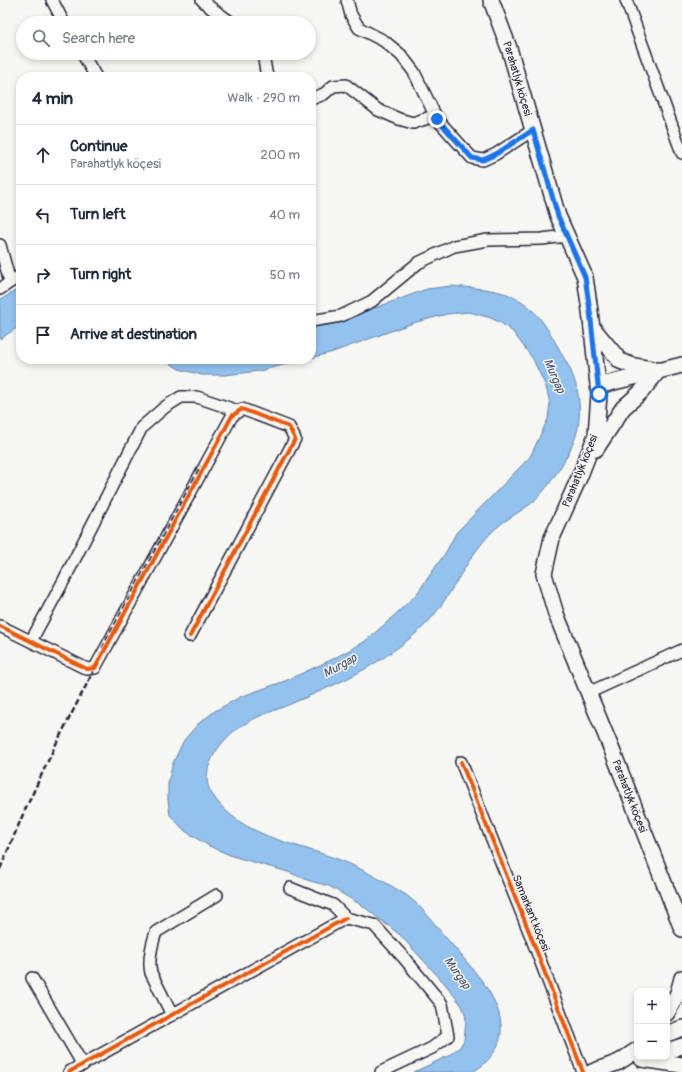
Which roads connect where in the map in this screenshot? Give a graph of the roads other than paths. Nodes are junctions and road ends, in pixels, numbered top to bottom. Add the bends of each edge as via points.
1 (52, 0) edge
2 (202, 0) edge
3 (347, 0) edge
4 (492, 0) edge
5 (626, 0) edge
6 (60, 16) edge
7 (222, 16) edge
8 (86, 60) edge
9 (264, 60) edge
10 (93, 72) edge
11 (266, 72) edge
12 (316, 97) edge
13 (437, 119) junction
14 (533, 130) junction
15 (682, 153) edge
16 (566, 236) junction
17 (0, 245) edge
18 (16, 278) edge
19 (10, 282) junction
20 (0, 289) edge
21 (316, 320) edge
22 (592, 327) junction
23 (682, 365) edge
24 (659, 370) junction
25 (598, 386) junction
26 (238, 411) junction
27 (581, 473) junction
28 (0, 626) edge
29 (190, 636) dead end
30 (31, 641) junction
31 (682, 650) edge
32 (588, 693) junction
33 (461, 762) dead end
34 (290, 888) dead end
35 (217, 895) dead end
36 (346, 918) junction
37 (682, 929) edge
38 (32, 978) dead end
39 (682, 978) edge
40 (670, 1008) edge
41 (172, 1015) junction
42 (682, 1028) edge
43 (670, 1033) edge
44 (682, 1046) edge
45 (670, 1050) edge
46 (634, 1057) edge
47 (662, 1060) edge
48 (83, 1065) junction
49 (682, 1065) edge
50 (69, 1072) edge
51 (381, 1072) edge
52 (583, 1072) edge
53 (592, 1072) edge

1 - 6 street
2 - 7 street
3 - 13 street via 350,14 359,28 384,41 414,72
4 - 14 main road, Parahatlyk köçesi
5 - 15 street
8 - 10 street
9 - 11 street
12 - 13 street via 334,86 346,85 378,110 399,119 413,123 431,117
13 - 14 street via 472,158 483,160
14 - 16 main road, Parahatlyk köçesi
16 - 21 street via 488,240 454,246 418,263 372,301 342,316
16 - 22 main road, Parahatlyk köçesi via 585,277
17 - 19 street
18 - 19 street
19 - 20 street
22 - 24 main road via 620,361
22 - 25 main road, Parahatlyk köçesi
23 - 24 main road
24 - 25 main road
24 - 27 main road via 624,408
25 - 27 main road, Parahatlyk köçesi via 596,435
26 - 29 street via 242,409 289,427 295,439
26 - 30 street via 197,397 182,397 165,407 142,427
26 - 30 street via 232,416 94,668 87,669
27 - 32 main road, Parahatlyk köçesi via 552,538 544,574 556,614
28 - 30 street
31 - 32 street
32 - 37 main road, Parahatlyk köçesi
33 - 52 street, Samarkant köçesi
34 - 36 street via 334,905
35 - 41 street via 156,932 154,937 149,966
36 - 41 street
36 - 51 street via 374,925 442,1004 448,1036 432,1048
38 - 48 street
39 - 40 main road
41 - 48 street
42 - 43 main road
44 - 45 main road
46 - 53 main road
47 - 49 main road
48 - 50 street

